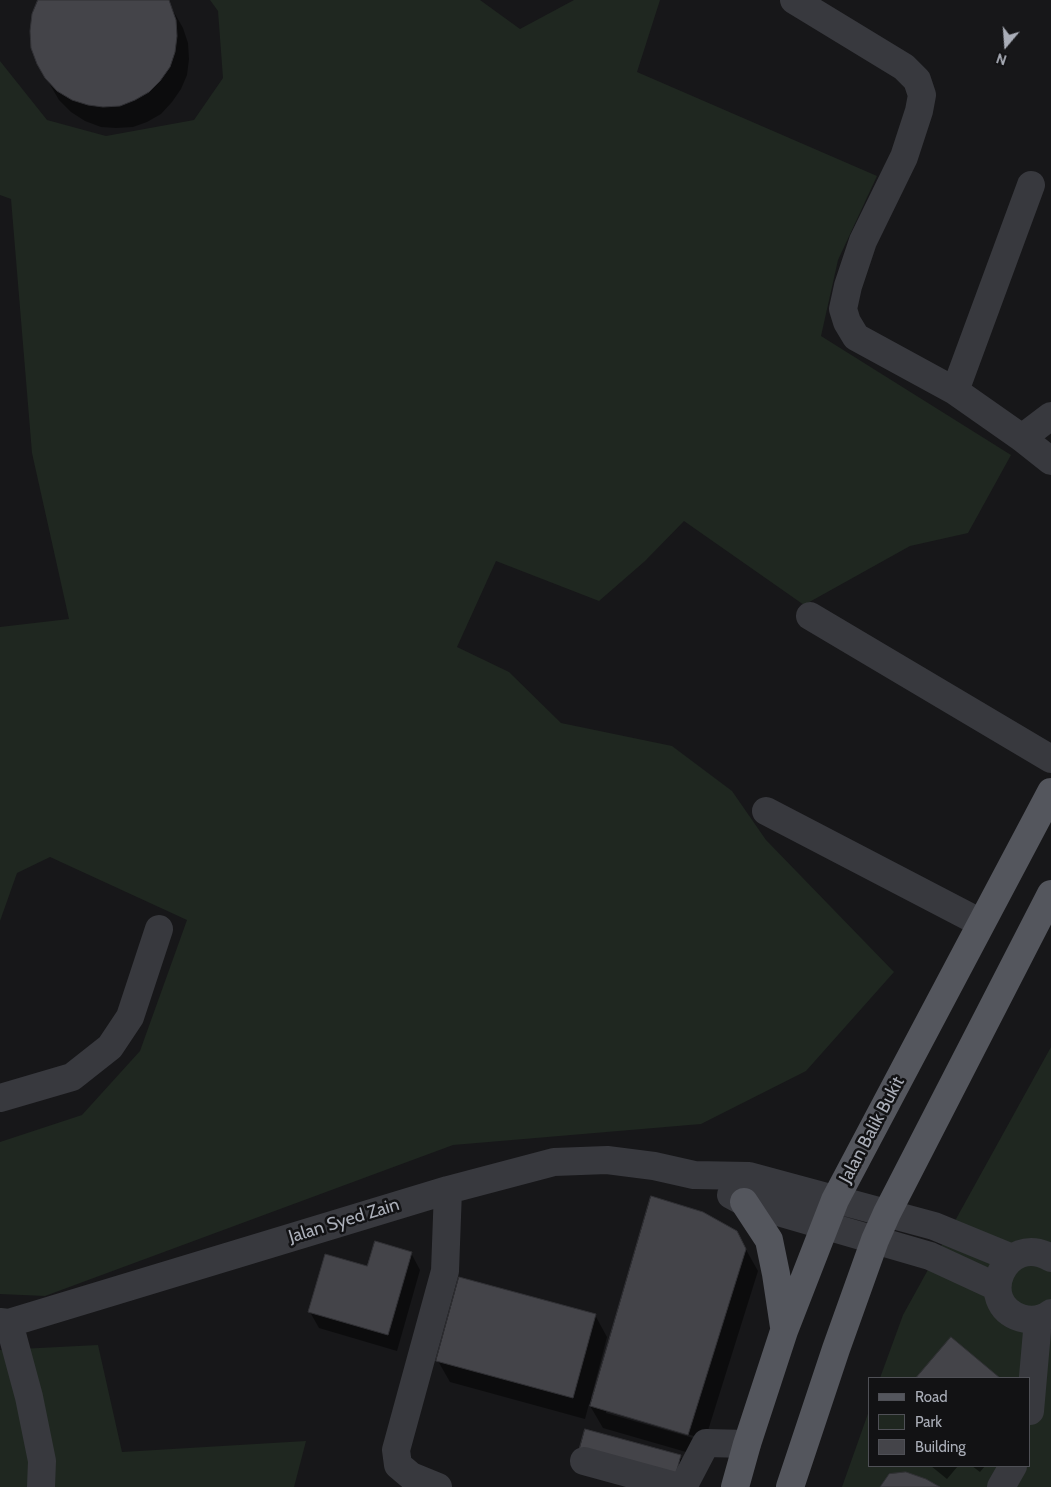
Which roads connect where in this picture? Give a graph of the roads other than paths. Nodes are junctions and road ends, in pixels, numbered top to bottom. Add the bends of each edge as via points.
1 (794, 0) edge
2 (1031, 185) dead end
3 (954, 391) junction
4 (1051, 416) edge
5 (1022, 438) junction
6 (1051, 462) edge
7 (810, 616) dead end
8 (1051, 759) edge
9 (1051, 792) edge
10 (766, 811) dead end
11 (1051, 894) edge
12 (981, 923) junction
13 (159, 929) dead end
14 (0, 1098) edge
15 (694, 1175) junction
16 (448, 1190) junction
17 (835, 1200) junction
18 (744, 1202) junction
19 (887, 1213) junction
20 (824, 1225) junction
21 (875, 1240) junction
22 (1051, 1257) edge
23 (1012, 1258) junction
24 (997, 1287) junction
25 (1044, 1316) edge
26 (4, 1323) edge
27 (784, 1331) junction
28 (1031, 1403) edge
29 (747, 1444) junction
30 (584, 1461) dead end
31 (1012, 1467) edge
32 (41, 1487) edge
33 (438, 1487) edge
34 (679, 1487) edge
35 (684, 1487) edge
36 (735, 1487) edge
37 (790, 1487) edge
38 (1002, 1487) edge

1 - 3 street via 904,67 918,80 922,96 904,157 863,241 843,309 856,337
2 - 3 street
3 - 5 street
4 - 5 street
5 - 6 street
7 - 8 street
9 - 12 main road, Jalan Balik Bukit
10 - 12 street
11 - 19 main road
12 - 17 main road, Jalan Balik Bukit
13 - 14 street via 130,1017 110,1046 72,1077
15 - 16 street, Jalan Syed Zain via 607,1160 554,1162
15 - 17 street via 749,1176
15 - 18 street
16 - 26 street, Jalan Syed Zain
16 - 33 street via 445,1271 396,1450 398,1465 411,1476
17 - 19 street
17 - 20 main road, Jalan Balik Bukit
18 - 20 street
18 - 27 main road via 769,1240
19 - 21 main road
19 - 23 street via 934,1226
20 - 21 street
20 - 27 main road, Jalan Balik Bukit
21 - 24 street via 930,1256
21 - 37 main road
22 - 23 street via 1031,1252
23 - 24 street via 1004,1266
24 - 25 street via 999,1298 1014,1316 1026,1320
25 - 28 street
26 - 32 street via 29,1396 42,1460
27 - 29 main road, Jalan Balik Bukit
29 - 35 street via 706,1442
29 - 36 main road, Jalan Balik Bukit
30 - 34 street
31 - 38 street

